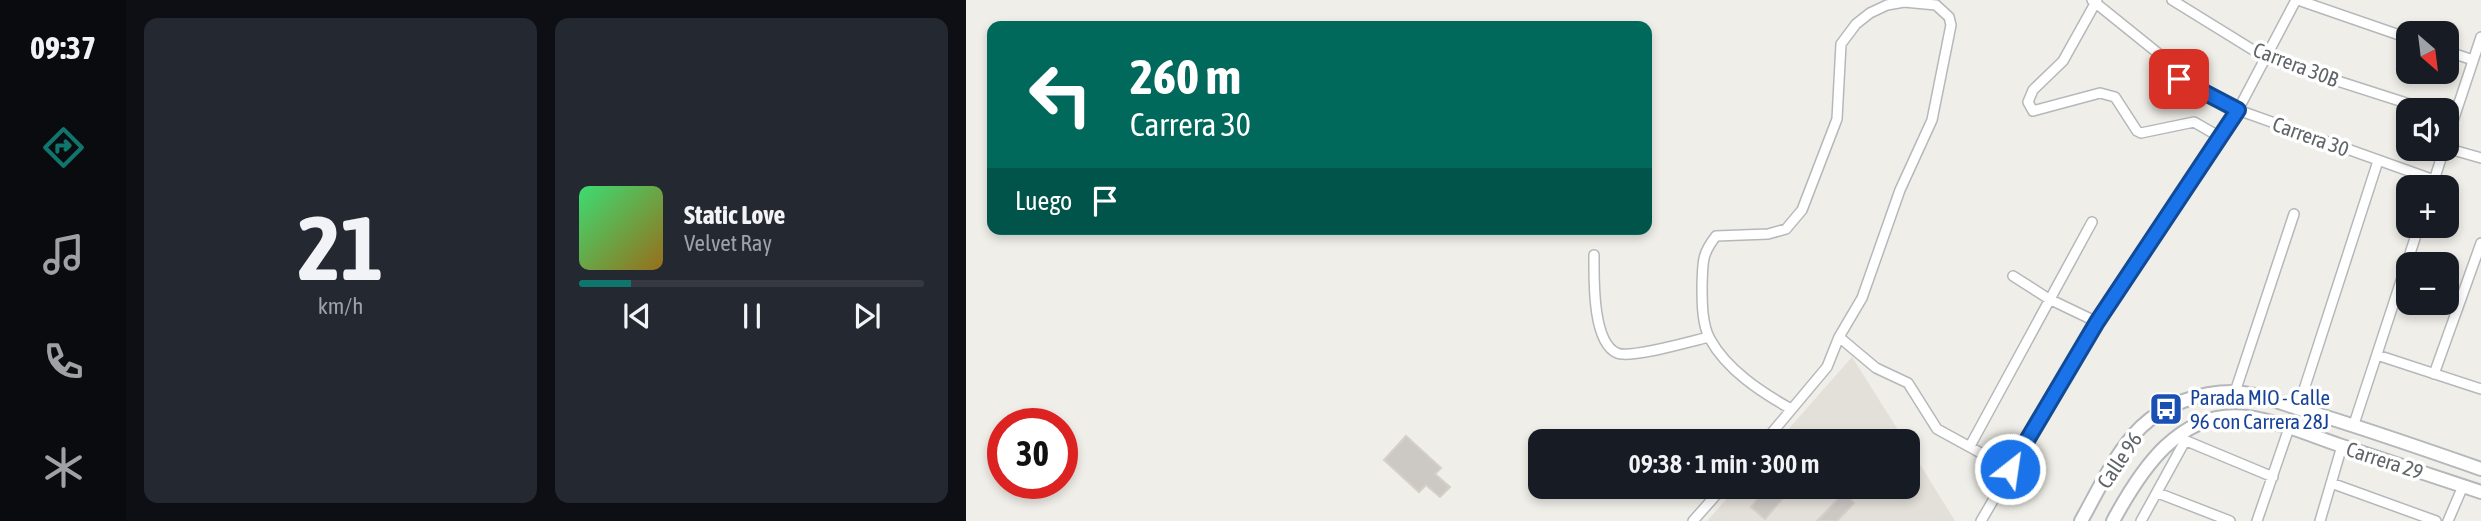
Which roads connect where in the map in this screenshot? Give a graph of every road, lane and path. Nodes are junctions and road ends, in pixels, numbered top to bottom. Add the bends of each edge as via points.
1 (2172, 0) edge
2 (2297, 0) edge
3 (2095, 1) edge
4 (2396, 34) edge
5 (2481, 37) edge
6 (2459, 55) edge
7 (2266, 58) junction
8 (2473, 60) junction
9 (2458, 98) edge
10 (2396, 100) edge
11 (2238, 110) junction
12 (2220, 137) junction
13 (2459, 152) edge
14 (2481, 158) edge
15 (2378, 160) junction
16 (2414, 175) edge
17 (2294, 214) dead end
18 (2092, 222) dead end
19 (2415, 238) edge
20 (2481, 243) edge
21 (1594, 255) dead end
22 (2012, 276) dead end
23 (2049, 299) junction
24 (2097, 322) junction
25 (1709, 337) junction
26 (1839, 337) junction
27 (2377, 355) junction
28 (2434, 374) junction
29 (2481, 390) edge
30 (2235, 392) junction
31 (2206, 394) joint
32 (2298, 408) junction
33 (1791, 409) junction
34 (2206, 422) joint
35 (2354, 424) junction
36 (2289, 428) junction
37 (1775, 429) edge
38 (2181, 439) junction
39 (1970, 446) junction
40 (2342, 446) junction
41 (2010, 469) junction
42 (2481, 470) edge
43 (2273, 477) junction
44 (2331, 483) junction
45 (2463, 486) junction
46 (2481, 492) edge
47 (2158, 493) junction
48 (1712, 499) edge
49 (2323, 520) edge
50 (1693, 521) edge
51 (1981, 521) edge
52 (2081, 521) edge
53 (2113, 521) edge
54 (2141, 521) edge
55 (2230, 521) edge
56 (2257, 521) edge
57 (2437, 521) edge
58 (2448, 521) edge

1 - 7 street, Carrera 30B
2 - 4 street
2 - 7 street
3 - 11 street, Carrera 30 via 2159,54 2179,79
3 - 12 street via 2063,61 2033,90 2028,102 2034,111 2100,93 2115,97 2141,133 2194,122
5 - 8 street
6 - 8 street
7 - 10 street, Carrera 30B
7 - 11 street
8 - 9 street
11 - 12 street
11 - 15 street, Carrera 30
12 - 24 street
13 - 14 street
15 - 16 street, Carrera 30
15 - 32 street
17 - 30 street
18 - 23 street
19 - 27 street
20 - 28 street
21 - 25 street via 1595,310 1613,351 1632,355
22 - 23 street
23 - 24 street
23 - 39 street
24 - 41 street
25 - 26 street via 1703,307 1706,248 1716,236 1786,229 1802,210 1837,118 1841,44 1856,24 1887,5 1936,5 1951,25 1932,120 1900,190 1862,298
25 - 33 street via 1746,379
26 - 33 street via 1827,367
26 - 39 street via 1876,368 1908,383 1937,429
27 - 28 street
27 - 35 street
28 - 29 street
30 - 31 street, Carrera 29
30 - 32 street, Carrera 29
31 - 52 street, Calle 96 via 2166,409 2143,425 2116,459
32 - 35 street, Carrera 29
33 - 37 street
34 - 36 street, Carrera 29 via 2248,417
34 - 38 street, Calle 96
35 - 42 street, Carrera 29
36 - 40 street, Carrera 29
36 - 43 street
38 - 43 street
38 - 47 street
38 - 53 street, Calle 96 via 2160,450 2145,467
39 - 41 street
40 - 44 street
40 - 45 street, Carrera 29
41 - 51 street
43 - 56 street
44 - 49 street
44 - 57 street
45 - 46 street, Carrera 29
45 - 58 street
47 - 54 street
47 - 55 street
48 - 50 street

